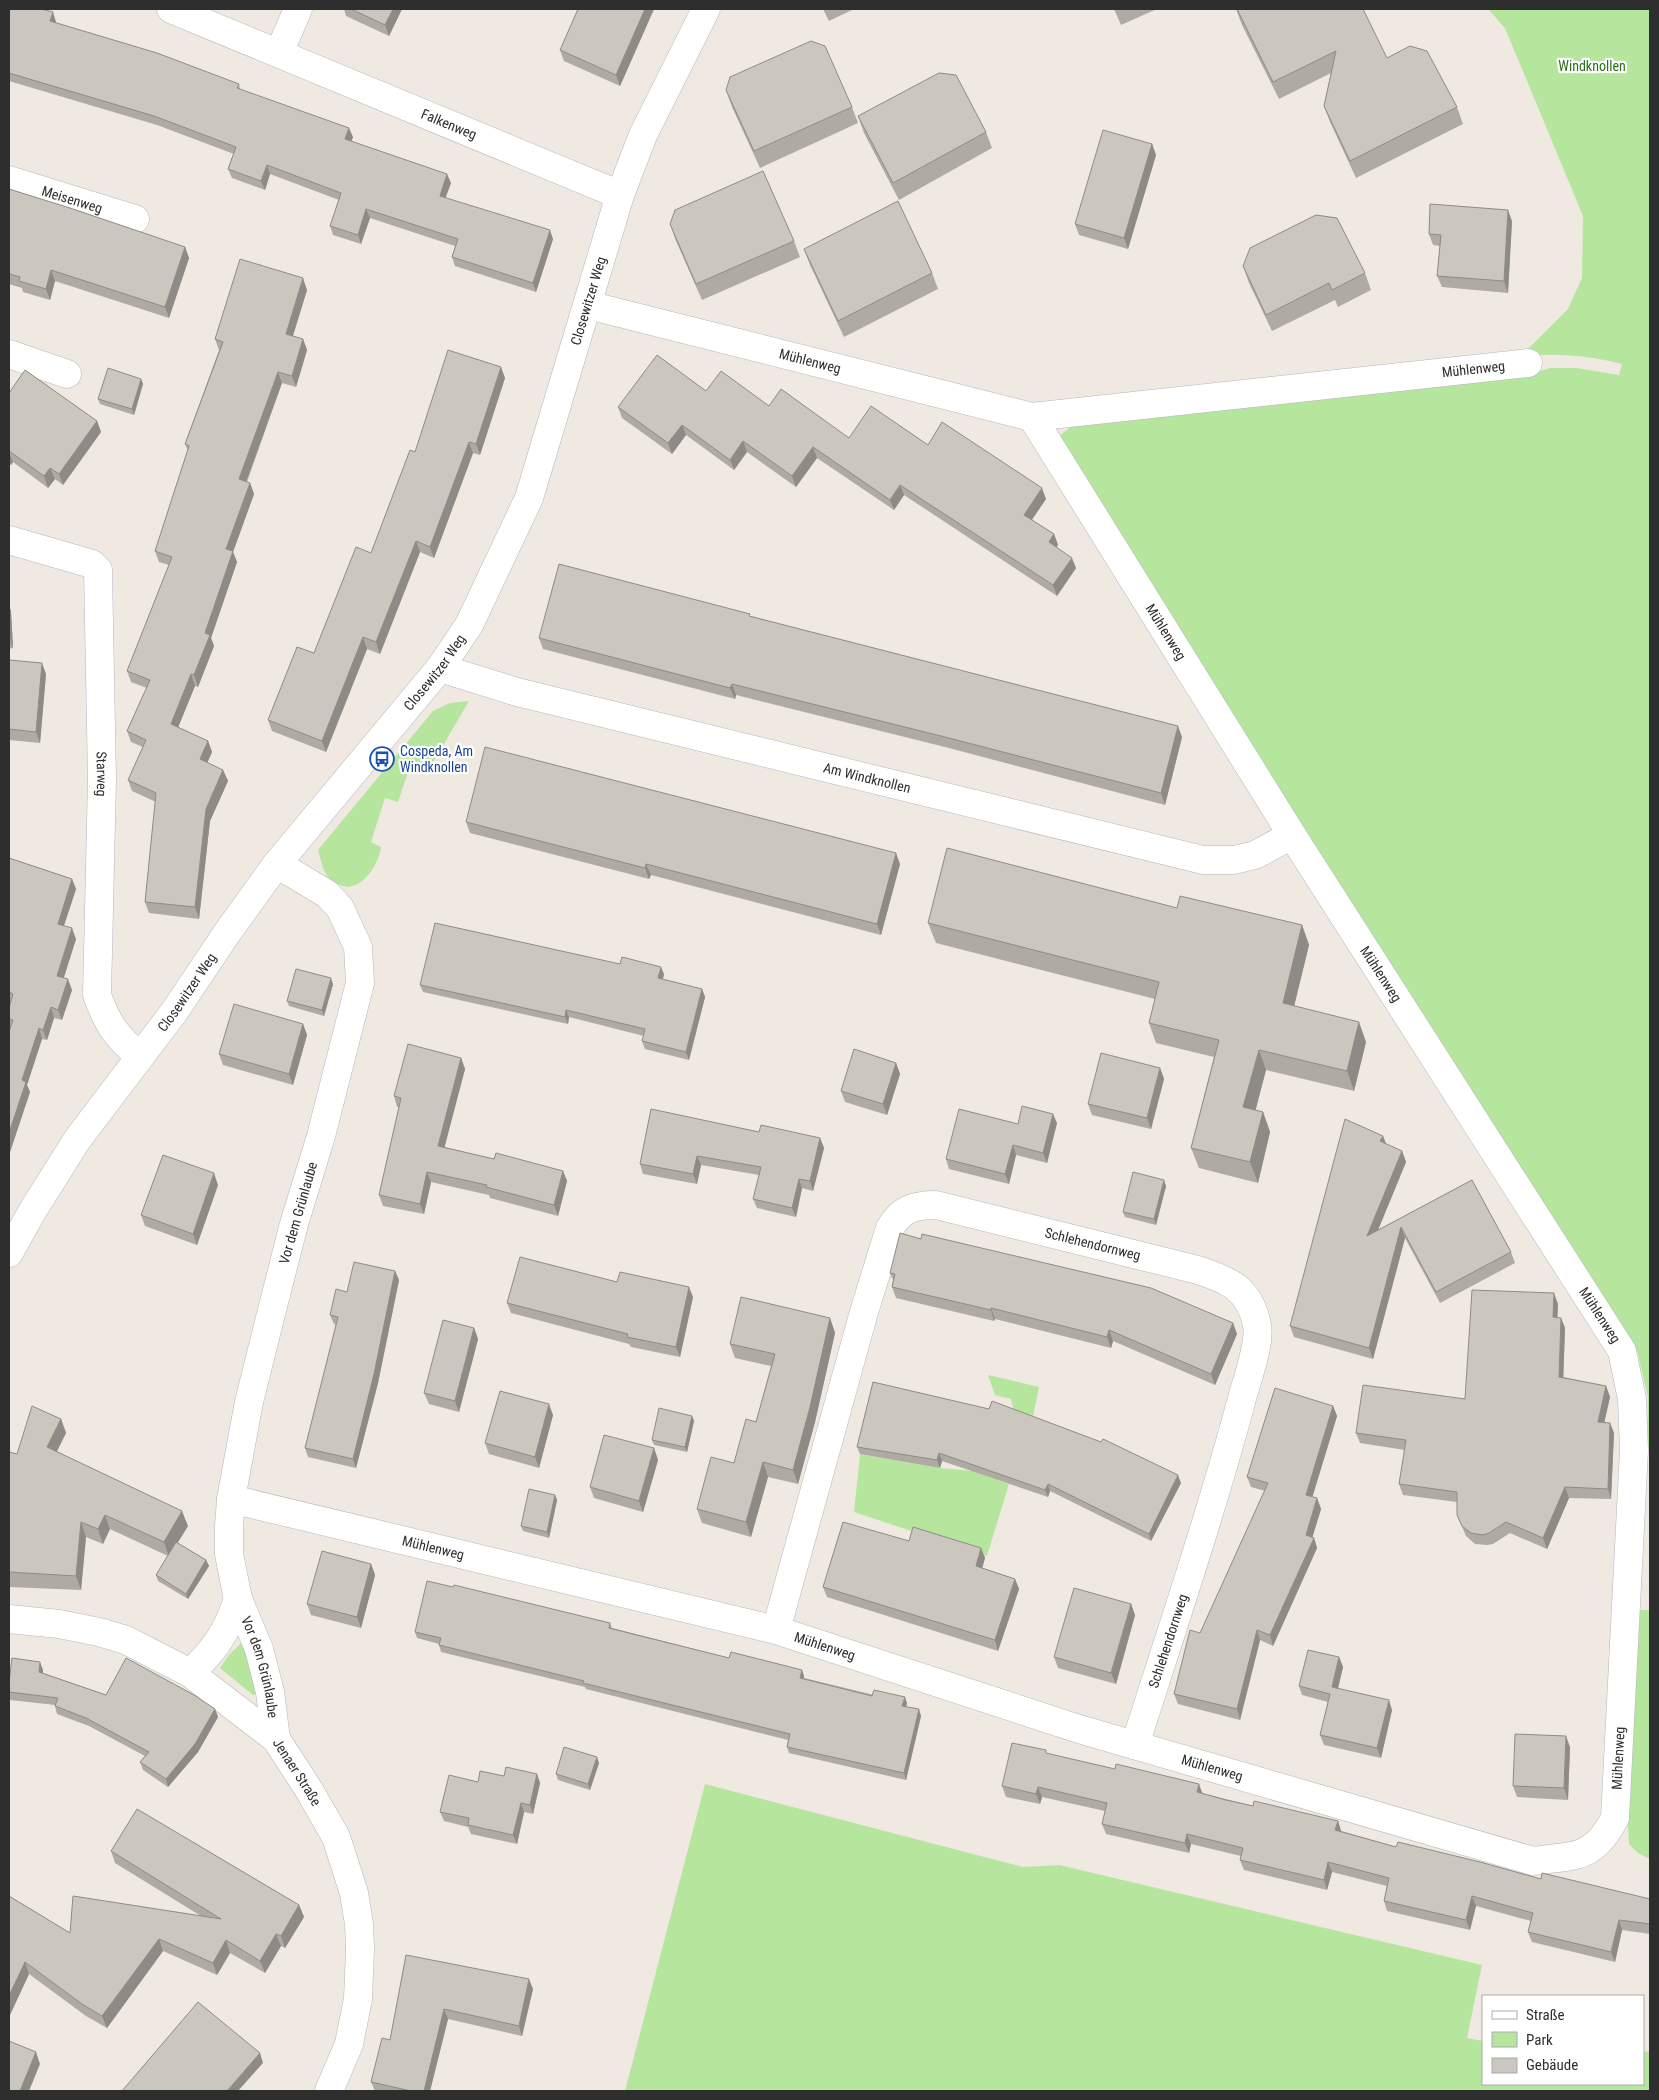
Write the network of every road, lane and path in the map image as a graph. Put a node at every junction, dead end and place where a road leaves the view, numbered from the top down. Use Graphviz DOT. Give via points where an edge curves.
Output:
graph roads {
  1 [pos="171,9"];
  2 [pos="298,9"];
  3 [pos="706,9"];
  4 [pos="278,53"];
  5 [pos="9,180"];
  6 [pos="620,195"];
  7 [pos="135,219"];
  8 [pos="588,305"];
  9 [pos="9,354"];
  10 [pos="1528,363"];
  11 [pos="67,374"];
  12 [pos="1032,417"];
  13 [pos="9,540"];
  14 [pos="440,668"];
  15 [pos="1292,835"];
  16 [pos="276,865"];
  17 [pos="140,1057"];
  18 [pos="9,1253"];
  19 [pos="231,1499"];
  20 [pos="238,1599"];
  21 [pos="9,1618"];
  22 [pos="776,1630"];
  23 [pos="190,1673"];
  24 [pos="276,1739"];
  25 [pos="1135,1746"];
  26 [pos="328,2091"];
  1 -- 4 [label="street, Falkenweg"];
  2 -- 4 [label="street"];
  3 -- 6 [label="street, Closewitzer Weg" via="643,135"];
  4 -- 6 [label="street, Falkenweg"];
  5 -- 7 [label="street, Meisenweg"];
  6 -- 8 [label="street, Closewitzer Weg"];
  8 -- 12 [label="street, Mühlenweg"];
  8 -- 14 [label="street, Closewitzer Weg" via="529,498 469,625"];
  9 -- 11 [label="street"];
  10 -- 12 [label="street, Mühlenweg"];
  12 -- 15 [label="street, Mühlenweg"];
  13 -- 17 [label="street, Starweg" via="92,564 98,570 102,779 97,995 106,1019 121,1040"];
  14 -- 15 [label="street, Am Windknollen" via="517,692 1203,860 1255,856"];
  14 -- 16 [label="street, Closewitzer Weg"];
  15 -- 25 [label="street, Mühlenweg" via="1622,1350 1632,1400 1634,1450 1615,1818 1605,1837 1583,1854 1533,1862"];
  16 -- 17 [label="street, Closewitzer Weg"];
  16 -- 19 [label="street, Vor dem Grünlaube" via="327,894 340,908 358,947 360,983 275,1296 249,1402"];
  17 -- 18 [label="street, Closewitzer Weg" via="60,1165"];
  19 -- 20 [label="street, Vor dem Grünlaube" via="230,1554"];
  19 -- 22 [label="street, Mühlenweg"];
  20 -- 23 [label="street, Vor dem Grünlaube" via="231,1622 220,1640 209,1656"];
  20 -- 24 [label="street, Vor dem Grünlaube" via="259,1649 270,1692"];
  21 -- 23 [label="street, Jenaer Straße" via="59,1624 126,1640"];
  22 -- 25 [label="street, Mühlenweg"];
  22 -- 25 [label="street, Schlehendornweg" via="864,1312 890,1228 897,1216 916,1207 936,1205 1224,1278 1249,1300 1258,1338 1222,1470"];
  23 -- 24 [label="street, Jenaer Straße"];
  24 -- 26 [label="street, Jenaer Straße" via="336,1837 351,1883 359,1924 358,1999 349,2044"];
}
